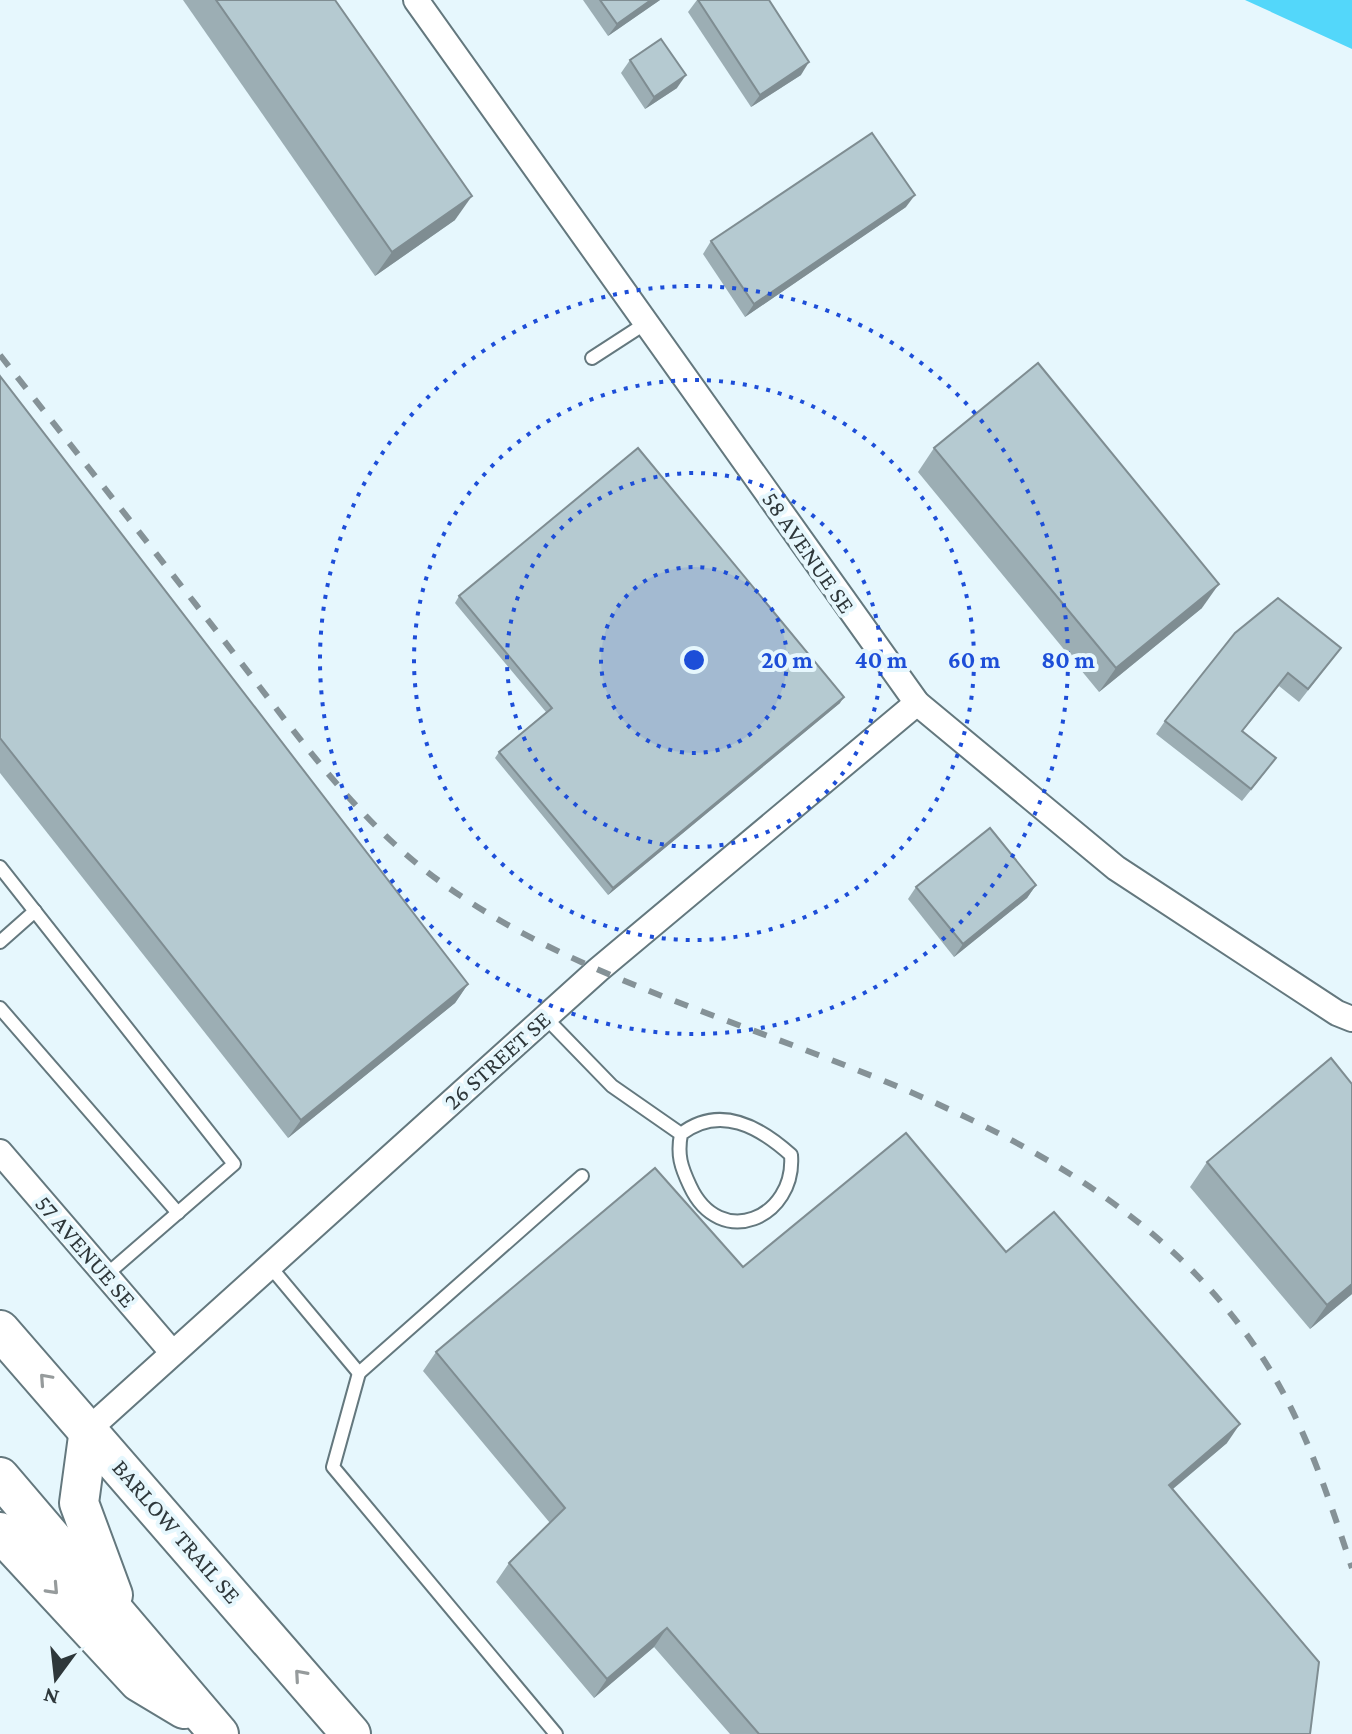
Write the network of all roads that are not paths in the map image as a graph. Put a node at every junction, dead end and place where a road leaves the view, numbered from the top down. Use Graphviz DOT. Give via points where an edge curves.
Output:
graph roads {
  1 [pos="416,0"];
  2 [pos="646,323"];
  3 [pos="592,358"];
  4 [pos="917,703"];
  5 [pos="0,867"];
  6 [pos="35,911"];
  7 [pos="0,942"];
  8 [pos="0,1008"];
  9 [pos="545,1017"];
  10 [pos="1352,1019"];
  11 [pos="681,1134"];
  12 [pos="0,1152"];
  13 [pos="582,1176"];
  14 [pos="178,1213"];
  15 [pos="268,1264"];
  16 [pos="106,1275"];
  17 [pos="0,1330"];
  18 [pos="171,1351"];
  19 [pos="359,1373"];
  20 [pos="89,1429"];
  21 [pos="0,1477"];
  22 [pos="0,1532"];
  23 [pos="122,1620"];
  24 [pos="216,1731"];
  25 [pos="351,1734"];
  26 [pos="556,1734"];
  1 -- 2 [label="street, 58 AVENUE SE"];
  2 -- 3 [label="lane"];
  2 -- 4 [label="street, 58 AVENUE SE"];
  4 -- 9 [label="street, 26 STREET SE"];
  4 -- 10 [label="street, 58 AVENUE SE" via="1116,868"];
  5 -- 6 [label="lane"];
  6 -- 7 [label="lane"];
  6 -- 14 [label="lane" via="234,1164"];
  8 -- 14 [label="lane"];
  9 -- 11 [label="lane" via="612,1086"];
  9 -- 15 [label="street, 26 STREET SE"];
  11 -- 11 [label="lane" via="696,1122 716,1121 742,1122 766,1133 791,1155 788,1187 771,1208 753,1219 728,1223 710,1216 697,1202 682,1169 677,1153"];
  12 -- 16 [label="street, 57 AVENUE SE"];
  13 -- 19 [label="lane"];
  14 -- 16 [label="lane"];
  15 -- 18 [label="street, 26 STREET SE"];
  15 -- 19 [label="lane"];
  16 -- 18 [label="street, 57 AVENUE SE"];
  20 -- 17 [label="main road, BARLOW TRAIL SE, one-way"];
  18 -- 20 [label="street, 26 STREET SE"];
  19 -- 26 [label="lane" via="333,1467"];
  20 -- 23 [label="main road" via="79,1503"];
  25 -- 20 [label="main road, BARLOW TRAIL SE, one-way"];
  21 -- 23 [label="main road"];
  22 -- 24 [label="main road, one-way" via="139,1682"];
  23 -- 24 [label="main road"];
}
